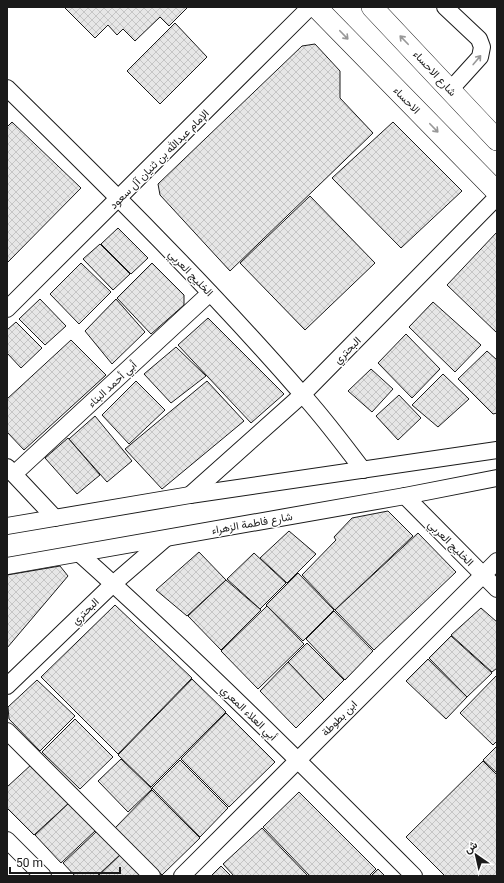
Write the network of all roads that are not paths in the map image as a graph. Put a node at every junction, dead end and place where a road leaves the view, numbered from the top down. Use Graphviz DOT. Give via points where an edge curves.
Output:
graph roads {
  1 [pos="310,7"];
  2 [pos="316,7"];
  3 [pos="372,7"];
  4 [pos="444,7"];
  5 [pos="7,88"];
  6 [pos="451,89"];
  7 [pos="497,140"];
  8 [pos="497,192"];
  9 [pos="497,197"];
  10 [pos="120,198"];
  11 [pos="210,293"];
  12 [pos="7,310"];
  13 [pos="303,394"];
  14 [pos="497,450"];
  15 [pos="11,470"];
  16 [pos="363,470"];
  17 [pos="497,478"];
  18 [pos="190,495"];
  19 [pos="405,496"];
  20 [pos="55,518"];
  21 [pos="7,526"];
  22 [pos="166,538"];
  23 [pos="80,554"];
  24 [pos="497,561"];
  25 [pos="7,566"];
  26 [pos="483,575"];
  27 [pos="114,584"];
  28 [pos="497,589"];
  29 [pos="7,686"];
  30 [pos="7,731"];
  31 [pos="298,760"];
  32 [pos="7,840"];
  33 [pos="43,876"];
  34 [pos="152,876"];
  35 [pos="182,876"];
  36 [pos="414,876"];
  1 -- 10 [label="street, الإمام عبدالله بن ثنيان آل سعود"];
  2 -- 8 [label="main road, الاحساء, one-way"];
  6 -- 3 [label="main road, شارع الاحساء, one-way"];
  6 -- 4 [label="street, one-way" via="480,57 482,47 479,40"];
  5 -- 10 [label="street, الخليج العربي"];
  6 -- 7 [label="main road, شارع الاحساء"];
  9 -- 13 [label="street, البحتري"];
  10 -- 11 [label="street, الخليج العربي"];
  10 -- 12 [label="street, الإمام عبدالله بن ثنيان آل سعود"];
  11 -- 13 [label="street, الخليج العربي"];
  11 -- 15 [label="street, أبي أحمد البناء"];
  13 -- 16 [label="street, الخليج العربي"];
  13 -- 18 [label="street, البحتري"];
  14 -- 16 [label="street"];
  15 -- 20 [label="street"];
  16 -- 18 [label="street"];
  17 -- 19 [label="street, شارع فاطمة الزهراء"];
  18 -- 20 [label="street"];
  19 -- 22 [label="street, شارع فاطمة الزهراء"];
  19 -- 26 [label="street, الخليج العربي"];
  20 -- 21 [label="street"];
  22 -- 23 [label="street, شارع فاطمة الزهراء"];
  22 -- 27 [label="street, البحتري"];
  23 -- 25 [label="street, شارع فاطمة الزهراء"];
  23 -- 27 [label="street, أبي العلاء المعري"];
  24 -- 26 [label="street, ابن بطوطة"];
  26 -- 28 [label="street, الخليج العربي"];
  26 -- 31 [label="street, ابن بطوطة"];
  27 -- 29 [label="street, البحتري"];
  27 -- 31 [label="street, أبي العلاء المعري"];
  30 -- 34 [label="street"];
  31 -- 35 [label="street, ابن بطوطة"];
  31 -- 36 [label="street, أبي العلاء المعري"];
  32 -- 33 [label="street"];
}
